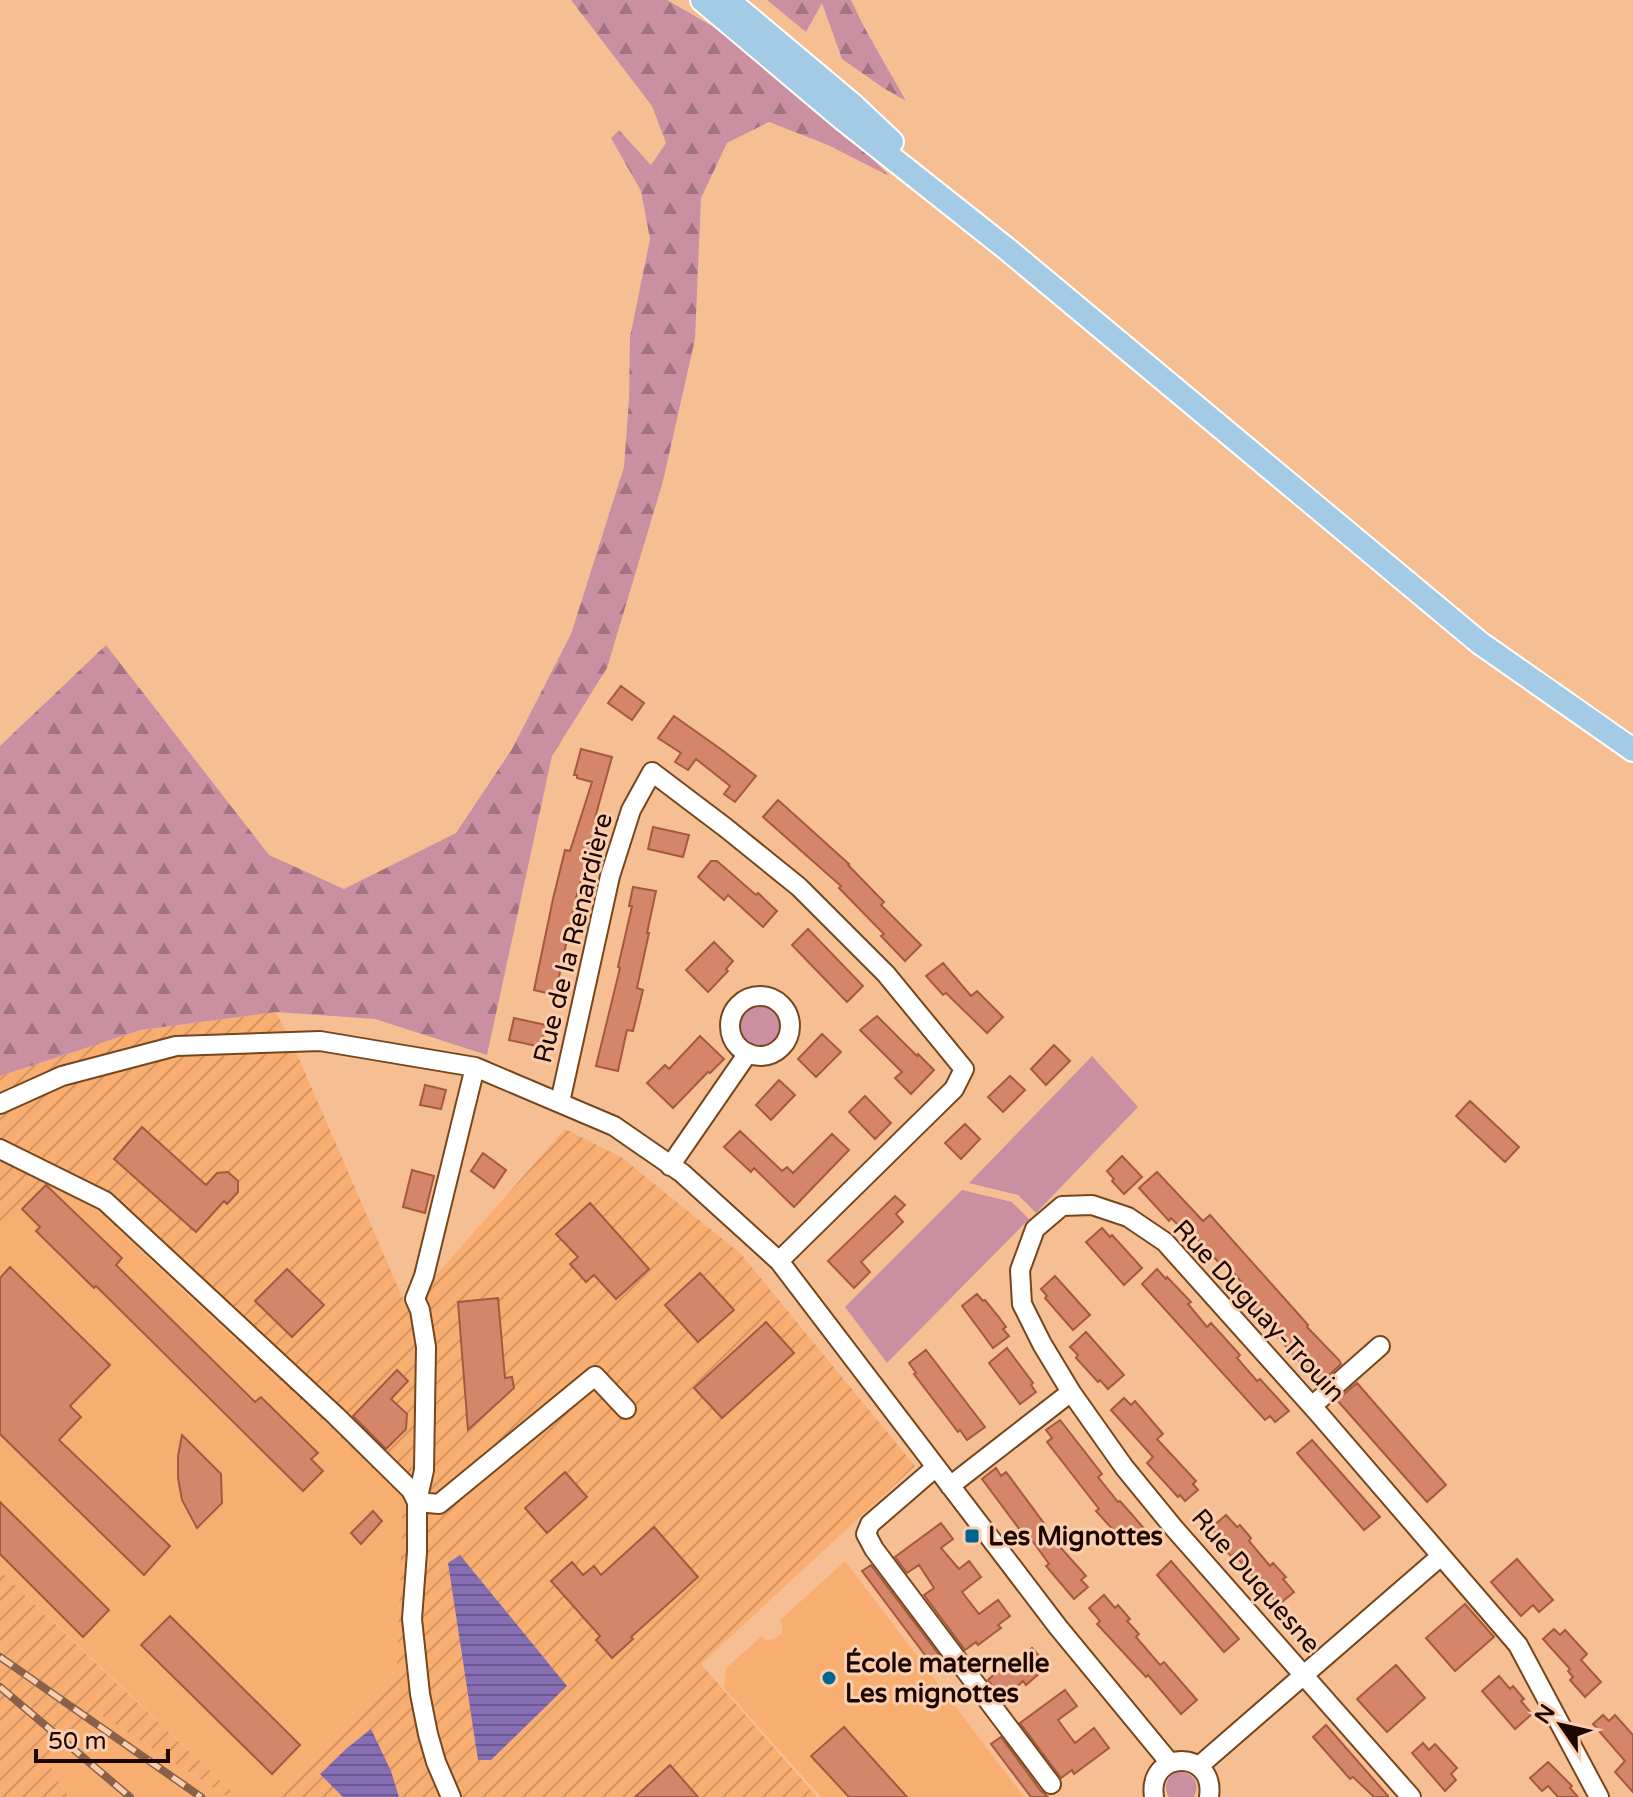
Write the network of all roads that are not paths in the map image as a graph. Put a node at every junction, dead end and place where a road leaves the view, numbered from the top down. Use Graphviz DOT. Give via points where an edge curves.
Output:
graph roads {
  1 [pos="702,0"];
  2 [pos="728,0"];
  3 [pos="1007,249"];
  4 [pos="1633,750"];
  5 [pos="748,1053"];
  6 [pos="475,1067"];
  7 [pos="560,1102"];
  8 [pos="0,1104"];
  9 [pos="0,1149"];
  10 [pos="670,1166"];
  11 [pos="779,1261"];
  12 [pos="1380,1346"];
  13 [pos="1071,1392"];
  14 [pos="1312,1406"];
  15 [pos="626,1409"];
  16 [pos="936,1467"];
  17 [pos="950,1486"];
  18 [pos="417,1502"];
  19 [pos="1441,1556"];
  20 [pos="1305,1675"];
  21 [pos="1170,1763"];
  22 [pos="1199,1766"];
  23 [pos="1051,1784"];
  24 [pos="451,1797"];
  25 [pos="1154,1797"];
  26 [pos="1209,1797"];
  27 [pos="1411,1797"];
  28 [pos="1599,1797"];
  1 -- 3 [label="main road"];
  2 -- 3 [label="main road" via="853,105"];
  3 -- 4 [label="main road" via="1480,643"];
  5 -- 10 [label="street"];
  6 -- 7 [label="street"];
  6 -- 8 [label="street" via="320,1041 176,1046 62,1076"];
  6 -- 18 [label="street" via="415,1299 426,1347 424,1470"];
  7 -- 10 [label="street" via="614,1126"];
  7 -- 11 [label="street, Rue de la Renardière" via="610,876 631,810 652,772 799,887 886,974 964,1069 954,1089"];
  9 -- 18 [label="street" via="105,1201 336,1416"];
  10 -- 11 [label="street"];
  11 -- 16 [label="street"];
  12 -- 14 [label="street"];
  13 -- 14 [label="street, Rue Duguay-Trouin" via="1022,1304 1020,1270 1035,1229 1062,1206 1092,1205 1128,1217 1165,1242"];
  13 -- 17 [label="street"];
  13 -- 20 [label="street, Rue Duquesne" via="1173,1527"];
  14 -- 19 [label="street, Rue Duguay-Trouin"];
  15 -- 18 [label="street" via="595,1376 439,1504"];
  16 -- 17 [label="street"];
  16 -- 23 [label="street" via="870,1524 866,1534"];
  17 -- 21 [label="street"];
  18 -- 24 [label="street" via="412,1619 420,1694 436,1762"];
  19 -- 20 [label="street"];
  19 -- 28 [label="street, Rue Duguay-Trouin" via="1518,1645"];
  20 -- 22 [label="street"];
  20 -- 27 [label="street, Rue Duquesne"];
  21 -- 22 [label="street" via="1181,1760"];
  21 -- 25 [label="street" via="1155,1778"];
  22 -- 26 [label="street" via="1211,1787"];
}
